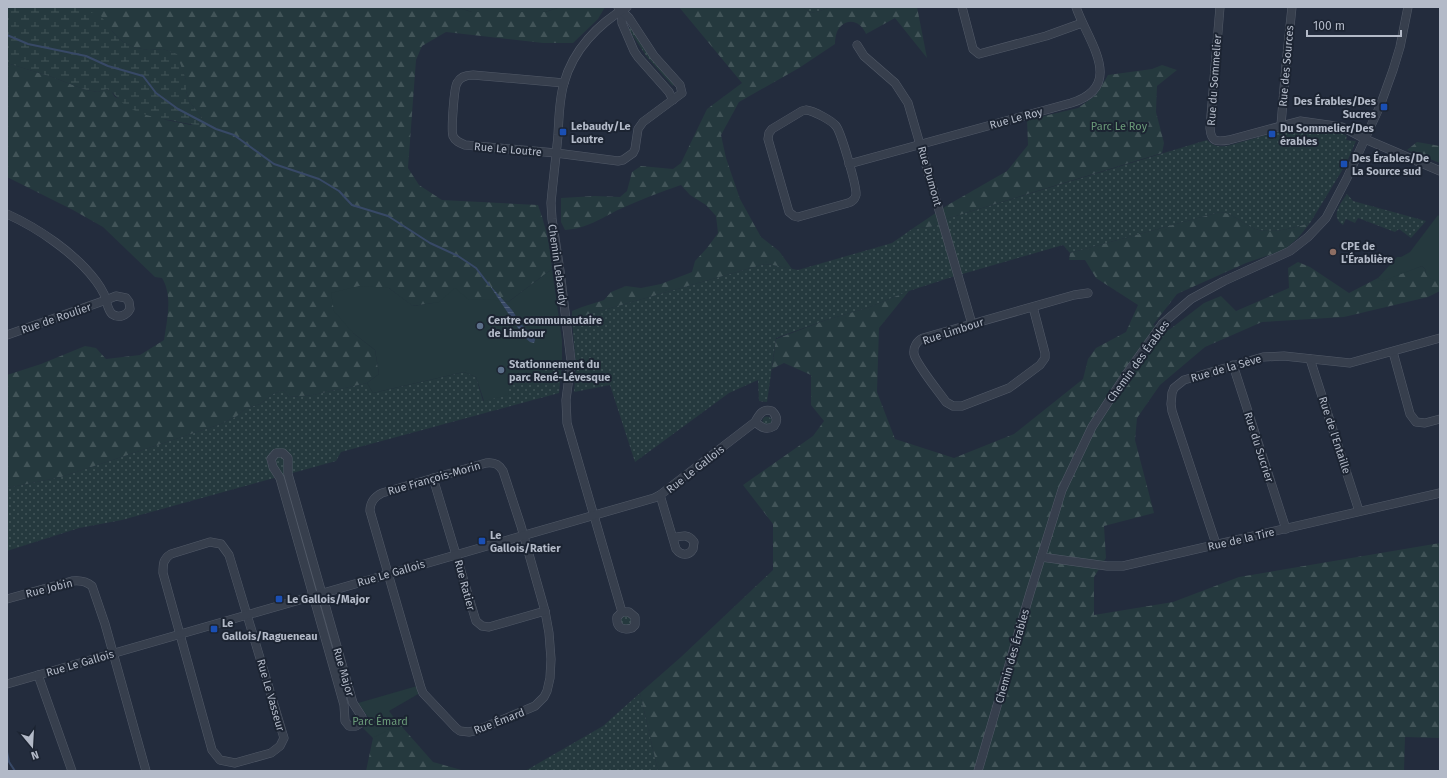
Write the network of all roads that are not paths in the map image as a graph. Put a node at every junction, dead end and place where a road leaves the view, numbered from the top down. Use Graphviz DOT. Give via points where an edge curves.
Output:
graph roads {
  1 [pos="962,7"];
  2 [pos="1076,7"];
  3 [pos="1220,7"];
  4 [pos="1292,7"];
  5 [pos="1408,7"];
  6 [pos="622,8"];
  7 [pos="1082,23"];
  8 [pos="857,45"];
  9 [pos="564,83"];
  10 [pos="673,100"];
  11 [pos="1281,125"];
  12 [pos="1365,139"];
  13 [pos="921,144"];
  14 [pos="556,153"];
  15 [pos="850,164"];
  16 [pos="1440,171"];
  17 [pos="7,214"];
  18 [pos="1088,293"];
  19 [pos="1033,307"];
  20 [pos="972,324"];
  21 [pos="7,335"];
  22 [pos="1440,338"];
  23 [pos="1393,352"];
  24 [pos="1310,359"];
  25 [pos="1233,365"];
  26 [pos="1440,419"];
  27 [pos="755,422"];
  28 [pos="433,478"];
  29 [pos="1440,493"];
  30 [pos="660,495"];
  31 [pos="1359,511"];
  32 [pos="594,515"];
  33 [pos="1286,529"];
  34 [pos="524,535"];
  35 [pos="673,538"];
  36 [pos="1216,544"];
  37 [pos="456,554"];
  38 [pos="1041,557"];
  39 [pos="388,574"];
  40 [pos="318,594"];
  41 [pos="7,599"];
  42 [pos="545,611"];
  43 [pos="622,612"];
  44 [pos="248,614"];
  45 [pos="180,634"];
  46 [pos="113,653"];
  47 [pos="38,675"];
  48 [pos="7,684"];
  49 [pos="72,771"];
  50 [pos="146,771"];
  51 [pos="978,771"];
  1 -- 7 [label="street" via="973,49 979,54 1046,36"];
  2 -- 7 [label="street, Rue Le Roy"];
  3 -- 11 [label="street, Rue du Sommelier" via="1211,137 1223,141"];
  4 -- 11 [label="street, Rue des Sources"];
  5 -- 12 [label="street, Chemin des Érables" via="1393,70"];
  6 -- 9 [label="street, Chemin Lebaudy" via="583,44 572,61"];
  6 -- 10 [label="street" via="622,23 634,50"];
  6 -- 10 [label="street, Rue Le Loutre" via="654,56 680,85 682,93"];
  7 -- 13 [label="street, Rue Le Roy" via="1097,52 1101,68 1096,86 1087,95 1071,103"];
  8 -- 13 [label="street, Rue Dumont" via="864,56 900,89 908,103"];
  9 -- 14 [label="street, Chemin Lebaudy"];
  9 -- 14 [label="street, Rue Le Loutre" via="468,75 458,81 455,89 452,130 454,138 460,143"];
  10 -- 14 [label="street, Rue Le Loutre" via="640,125 635,149 627,159 618,161"];
  11 -- 12 [label="street, Rue du Sommelier" via="1300,121 1342,127"];
  12 -- 16 [label="street, Rue du Sommelier"];
  12 -- 38 [label="street, Chemin des Érables" via="1326,218 1308,237 1290,252 1224,281 1191,299 1162,324 1126,373 1092,427 1062,490"];
  13 -- 15 [label="street, Rue Le Roy"];
  13 -- 20 [label="street, Rue Dumont"];
  14 -- 32 [label="street, Chemin Lebaudy" via="551,210 571,361 566,415"];
  15 -- 15 [label="street" via="856,190 854,199 802,217 794,216 789,212 768,143 769,133 802,111 814,111 836,126"];
  17 -- 21 [label="street, Rue de Roulier" via="41,233 69,254 94,280 106,300"];
  18 -- 19 [label="street, Rue Limbour"];
  19 -- 20 [label="street, Rue Limbour"];
  19 -- 20 [label="street, Rue Limbour" via="1046,354 1040,365 1009,388 962,406 953,406 946,402 917,362 914,348 923,338"];
  22 -- 23 [label="street, Rue de la Sève"];
  23 -- 24 [label="street, Rue de la Sève" via="1350,364"];
  23 -- 26 [label="street" via="1410,414 1416,422"];
  24 -- 25 [label="street, Rue de la Sève" via="1269,356"];
  24 -- 31 [label="street, Rue de l'Entaille"];
  25 -- 33 [label="street, Rue du Sucrier"];
  25 -- 36 [label="street, Rue de la Sève" via="1184,380 1174,388 1171,398 1172,411"];
  27 -- 30 [label="street, Rue Le Gallois"];
  28 -- 34 [label="street, Rue François-Morin" via="486,463 501,467"];
  28 -- 37 [label="street, Rue Ratier"];
  28 -- 39 [label="street, Rue François-Morin" via="382,493 371,502 370,511"];
  29 -- 31 [label="street, Rue de la Tire"];
  30 -- 32 [label="street, Rue Le Gallois"];
  30 -- 35 [label="street"];
  31 -- 33 [label="street, Rue de la Tire"];
  32 -- 34 [label="street, Rue Le Gallois"];
  32 -- 43 [label="street, Chemin Lebaudy"];
  33 -- 36 [label="street, Rue de la Tire"];
  34 -- 37 [label="street, Rue Le Gallois"];
  34 -- 42 [label="street, Rue Émard"];
  36 -- 38 [label="street, Rue de la Tire" via="1116,566"];
  37 -- 39 [label="street, Rue Le Gallois"];
  37 -- 42 [label="street, Rue Ratier" via="473,617 482,626 495,626"];
  38 -- 51 [label="street, Chemin des Érables"];
  39 -- 40 [label="street, Rue Le Gallois"];
  39 -- 42 [label="street, Rue Émard" via="423,693 460,731 478,730 531,708 544,697 550,678 551,659"];
  40 -- 40 [label="street, Rue Major" via="344,705 345,721 349,726 356,726 361,723 362,717 353,703"];
  40 -- 40 [label="street, Rue Major" via="288,474 288,458 283,453 276,453 271,463 280,478"];
  40 -- 44 [label="street, Rue Le Gallois"];
  41 -- 46 [label="street, Rue Jobin" via="72,581 88,583 95,593"];
  44 -- 45 [label="street, Rue Le Gallois"];
  44 -- 45 [label="street" via="229,554 221,544 210,542 171,554 163,562 162,573"];
  44 -- 45 [label="street, Rue Le Vasseur" via="284,738 280,746 271,753 235,763 220,760 216,756 212,750"];
  45 -- 46 [label="street, Rue Le Gallois"];
  46 -- 47 [label="street, Rue Le Gallois"];
  46 -- 50 [label="street, Rue Jobin"];
  47 -- 48 [label="street, Rue Le Gallois"];
  47 -- 49 [label="street"];
}
